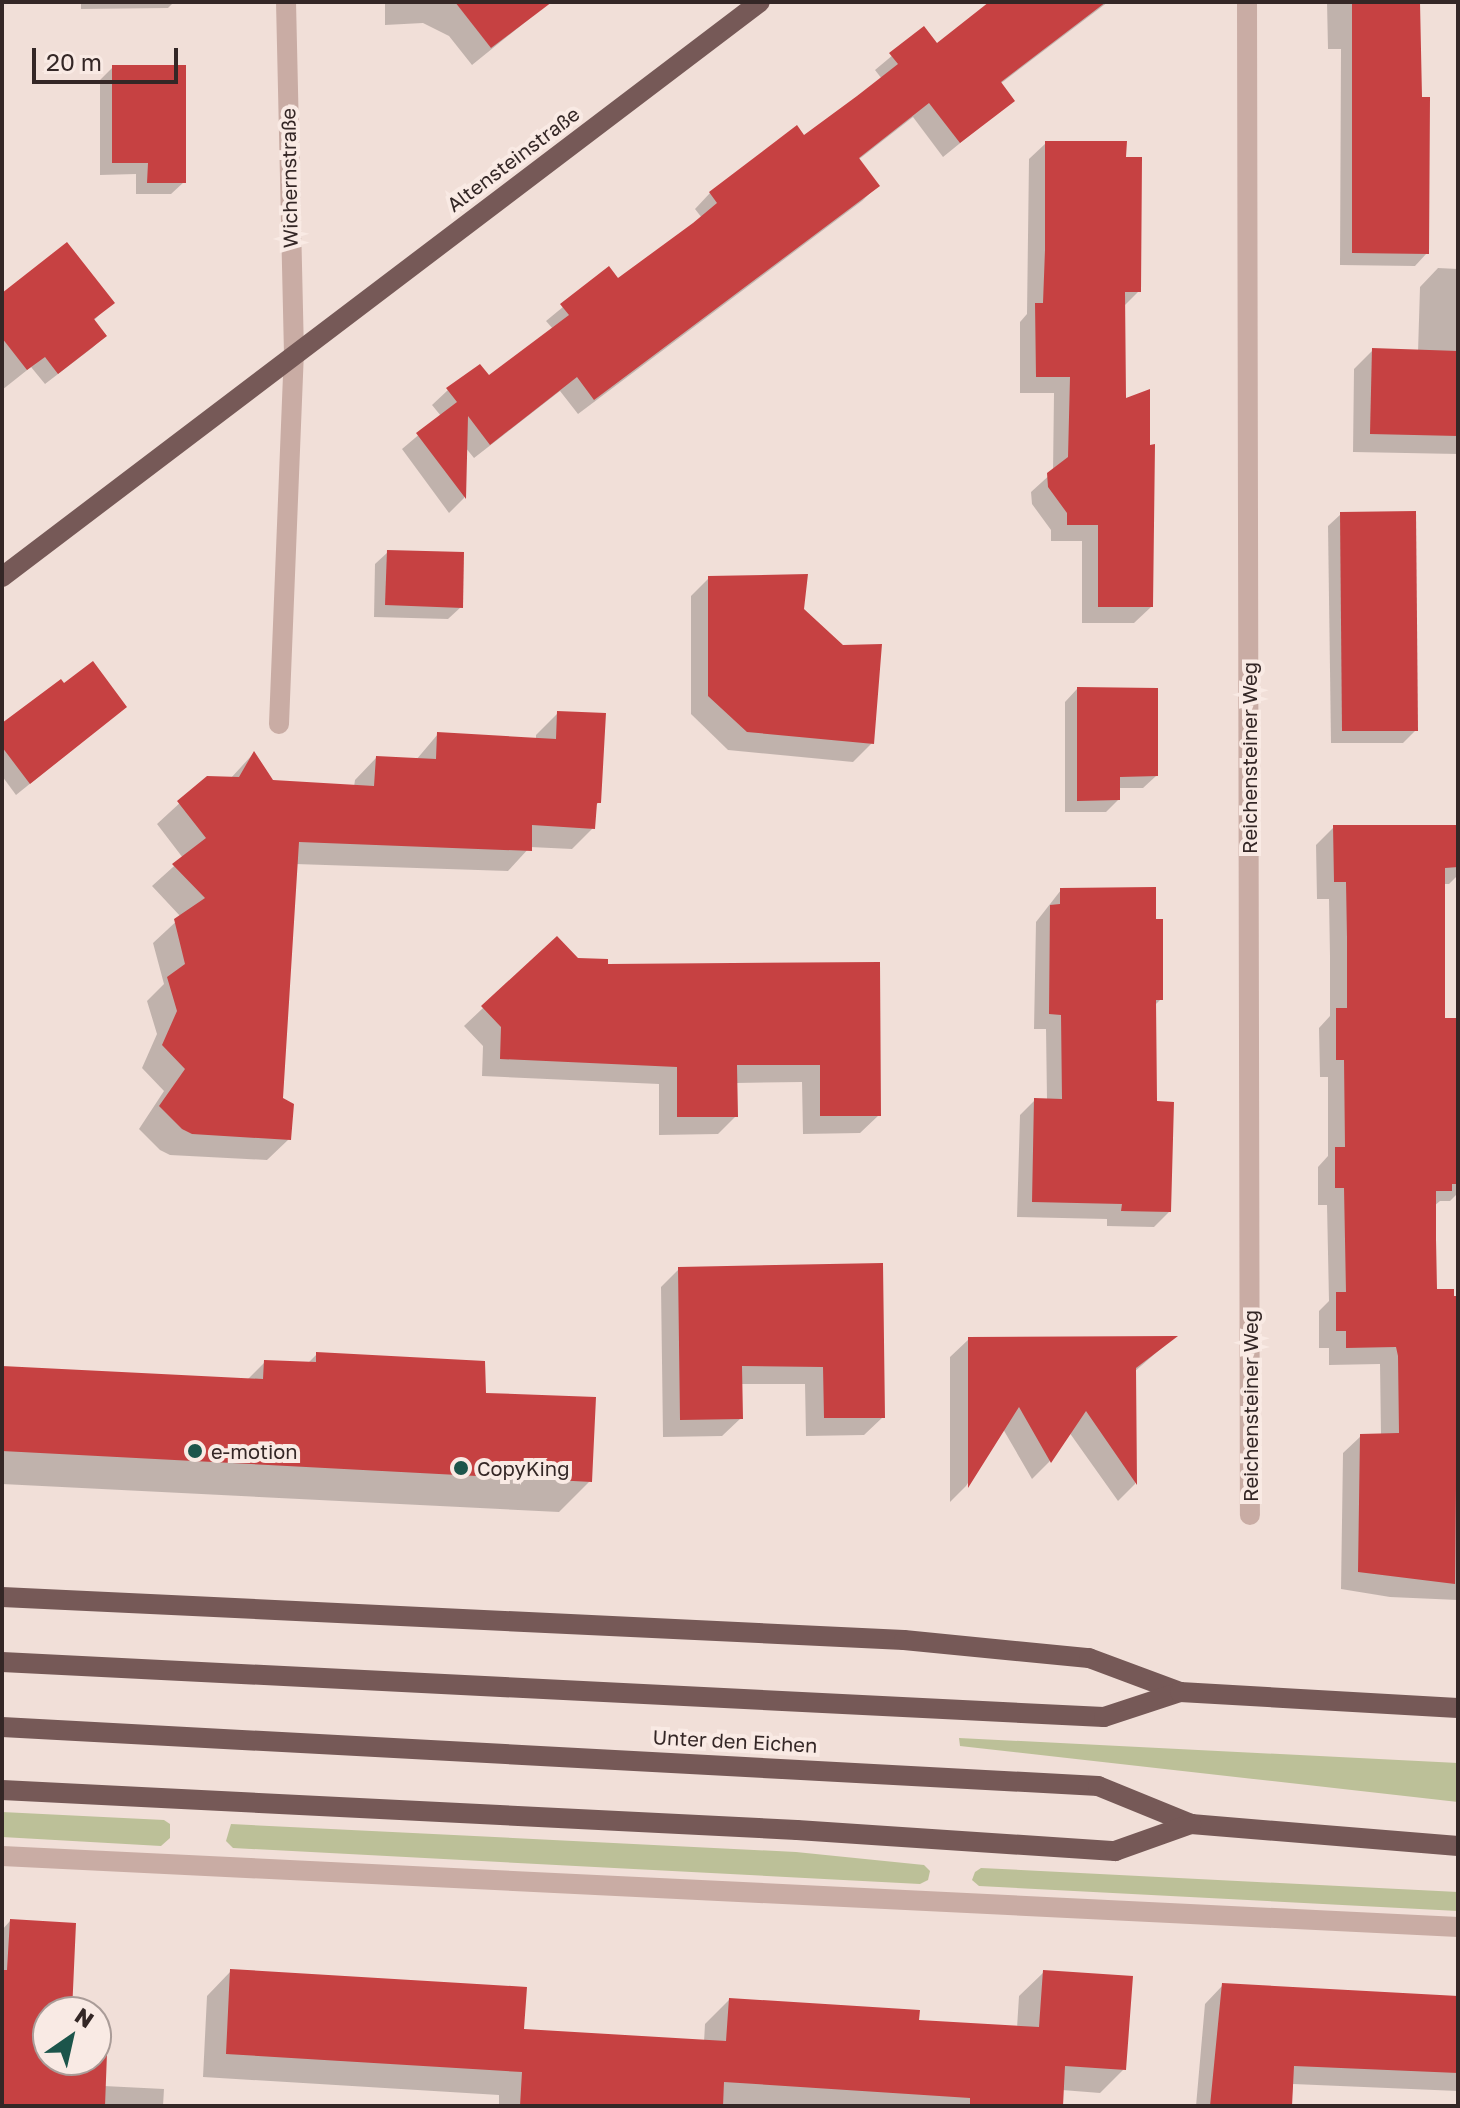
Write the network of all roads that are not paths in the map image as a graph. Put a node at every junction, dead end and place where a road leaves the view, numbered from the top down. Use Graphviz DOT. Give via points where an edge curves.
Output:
graph roads {
  1 [pos="286,2"];
  2 [pos="760,2"];
  3 [pos="1247,2"];
  4 [pos="294,354"];
  5 [pos="2,577"];
  6 [pos="279,724"];
  7 [pos="1250,1515"];
  8 [pos="2,1597"];
  9 [pos="2,1662"];
  10 [pos="1180,1692"];
  11 [pos="1458,1708"];
  12 [pos="2,1727"];
  13 [pos="2,1790"];
  14 [pos="1191,1824"];
  15 [pos="1458,1846"];
  16 [pos="2,1856"];
  17 [pos="1458,1927"];
  1 -- 4 [label="street, Wichernstraße"];
  2 -- 4 [label="main road, Altensteinstraße"];
  3 -- 7 [label="street, Reichensteiner Weg"];
  4 -- 5 [label="main road, Altensteinstraße"];
  4 -- 6 [label="street"];
  8 -- 10 [label="main road" via="904,1640 1089,1658"];
  9 -- 10 [label="main road" via="1104,1717"];
  10 -- 11 [label="main road"];
  12 -- 14 [label="main road, Unter den Eichen" via="1098,1786"];
  13 -- 14 [label="main road" via="1115,1851"];
  14 -- 15 [label="main road, Unter den Eichen"];
  16 -- 17 [label="street"];
}
